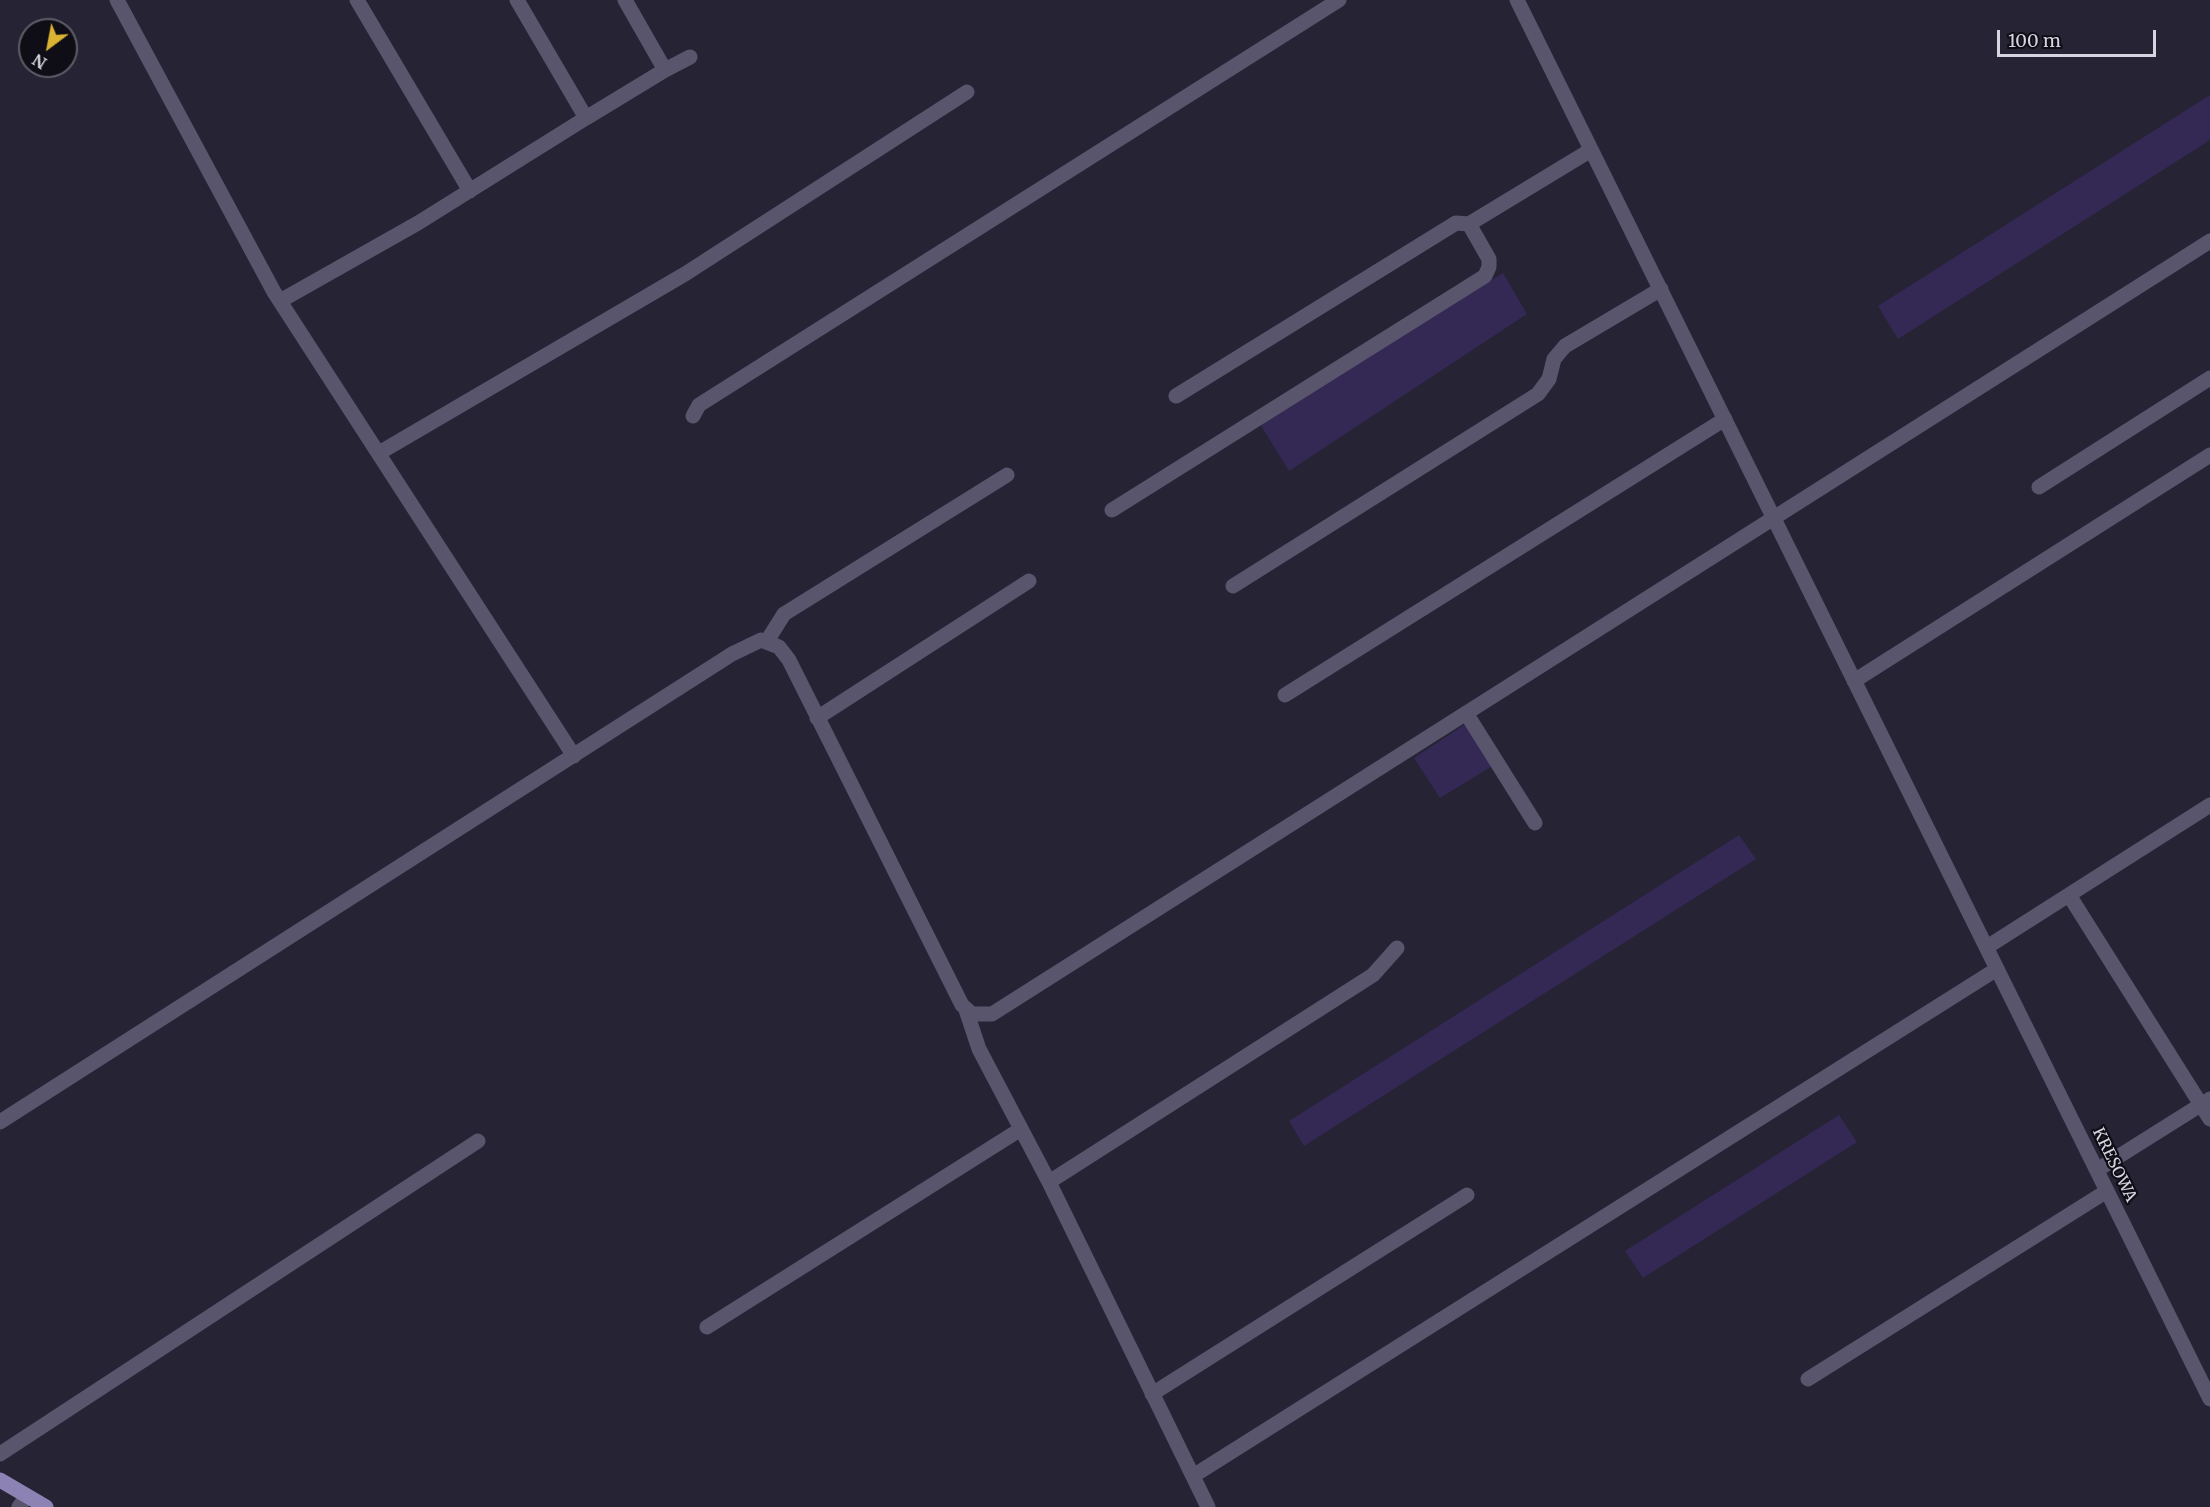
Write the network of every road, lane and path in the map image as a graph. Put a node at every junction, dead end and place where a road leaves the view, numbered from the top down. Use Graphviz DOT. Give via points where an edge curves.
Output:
graph roads {
  1 [pos="117,0"];
  2 [pos="357,0"];
  3 [pos="518,0"];
  4 [pos="625,0"];
  5 [pos="1339,0"];
  6 [pos="1517,0"];
  7 [pos="690,57"];
  8 [pos="665,70"];
  9 [pos="967,92"];
  10 [pos="586,118"];
  11 [pos="1592,150"];
  12 [pos="470,191"];
  13 [pos="1469,224"];
  14 [pos="2210,241"];
  15 [pos="1661,289"];
  16 [pos="280,301"];
  17 [pos="2210,378"];
  18 [pos="1176,396"];
  19 [pos="693,416"];
  20 [pos="1725,419"];
  21 [pos="379,453"];
  22 [pos="2210,455"];
  23 [pos="1007,475"];
  24 [pos="2039,487"];
  25 [pos="1112,510"];
  26 [pos="1773,519"];
  27 [pos="1029,581"];
  28 [pos="1233,586"];
  29 [pos="767,641"];
  30 [pos="1854,681"];
  31 [pos="1285,696"];
  32 [pos="1466,713"];
  33 [pos="817,718"];
  34 [pos="574,756"];
  35 [pos="2210,805"];
  36 [pos="1535,823"];
  37 [pos="2069,895"];
  38 [pos="1987,947"];
  39 [pos="1397,948"];
  40 [pos="1997,969"];
  41 [pos="966,1010"];
  42 [pos="2205,1102"];
  43 [pos="2210,1119"];
  44 [pos="0,1122"];
  45 [pos="1021,1129"];
  46 [pos="478,1141"];
  47 [pos="2097,1170"];
  48 [pos="1048,1182"];
  49 [pos="2107,1191"];
  50 [pos="1467,1195"];
  51 [pos="707,1327"];
  52 [pos="1808,1379"];
  53 [pos="1152,1394"];
  54 [pos="2210,1399"];
  55 [pos="0,1454"];
  56 [pos="1193,1476"];
  57 [pos="0,1480"];
  58 [pos="23,1501"];
  59 [pos="46,1507"];
  60 [pos="1208,1507"];
  1 -- 16 [label="street"];
  2 -- 12 [label="street"];
  3 -- 10 [label="street"];
  4 -- 8 [label="street"];
  5 -- 19 [label="street" via="699,405"];
  6 -- 11 [label="street, KRESOWA"];
  7 -- 8 [label="street"];
  8 -- 10 [label="street"];
  9 -- 21 [label="street" via="685,274"];
  10 -- 12 [label="street"];
  11 -- 13 [label="street"];
  11 -- 15 [label="street, KRESOWA"];
  12 -- 16 [label="street"];
  13 -- 18 [label="street" via="1456,223"];
  13 -- 25 [label="street" via="1489,259 1485,276"];
  14 -- 26 [label="street"];
  15 -- 20 [label="street, KRESOWA"];
  15 -- 28 [label="street" via="1565,346 1556,354 1549,380 1538,394"];
  16 -- 21 [label="street"];
  17 -- 24 [label="street"];
  20 -- 26 [label="street, KRESOWA"];
  20 -- 31 [label="street"];
  21 -- 34 [label="street"];
  22 -- 30 [label="street"];
  23 -- 29 [label="street" via="784,614"];
  26 -- 30 [label="street, KRESOWA"];
  26 -- 32 [label="street"];
  27 -- 33 [label="street"];
  29 -- 33 [label="street" via="785,653"];
  29 -- 34 [label="street" via="749,644"];
  30 -- 38 [label="street, KRESOWA"];
  32 -- 36 [label="street"];
  32 -- 41 [label="street" via="1000,1010 985,1016"];
  33 -- 41 [label="street"];
  34 -- 44 [label="street"];
  35 -- 37 [label="street"];
  37 -- 38 [label="street"];
  37 -- 42 [label="street"];
  38 -- 40 [label="street, KRESOWA"];
  39 -- 48 [label="street" via="1373,975"];
  40 -- 47 [label="street, KRESOWA"];
  40 -- 56 [label="street"];
  41 -- 45 [label="street" via="979,1049"];
  42 -- 43 [label="street"];
  42 -- 47 [label="street"];
  45 -- 48 [label="street"];
  45 -- 51 [label="street"];
  46 -- 55 [label="street"];
  47 -- 49 [label="street, KRESOWA"];
  48 -- 53 [label="street"];
  49 -- 52 [label="street"];
  49 -- 54 [label="street, KRESOWA"];
  50 -- 53 [label="street"];
  53 -- 56 [label="street"];
  56 -- 60 [label="street"];
  57 -- 58 [label="main road"];
  58 -- 59 [label="main road"];
}
